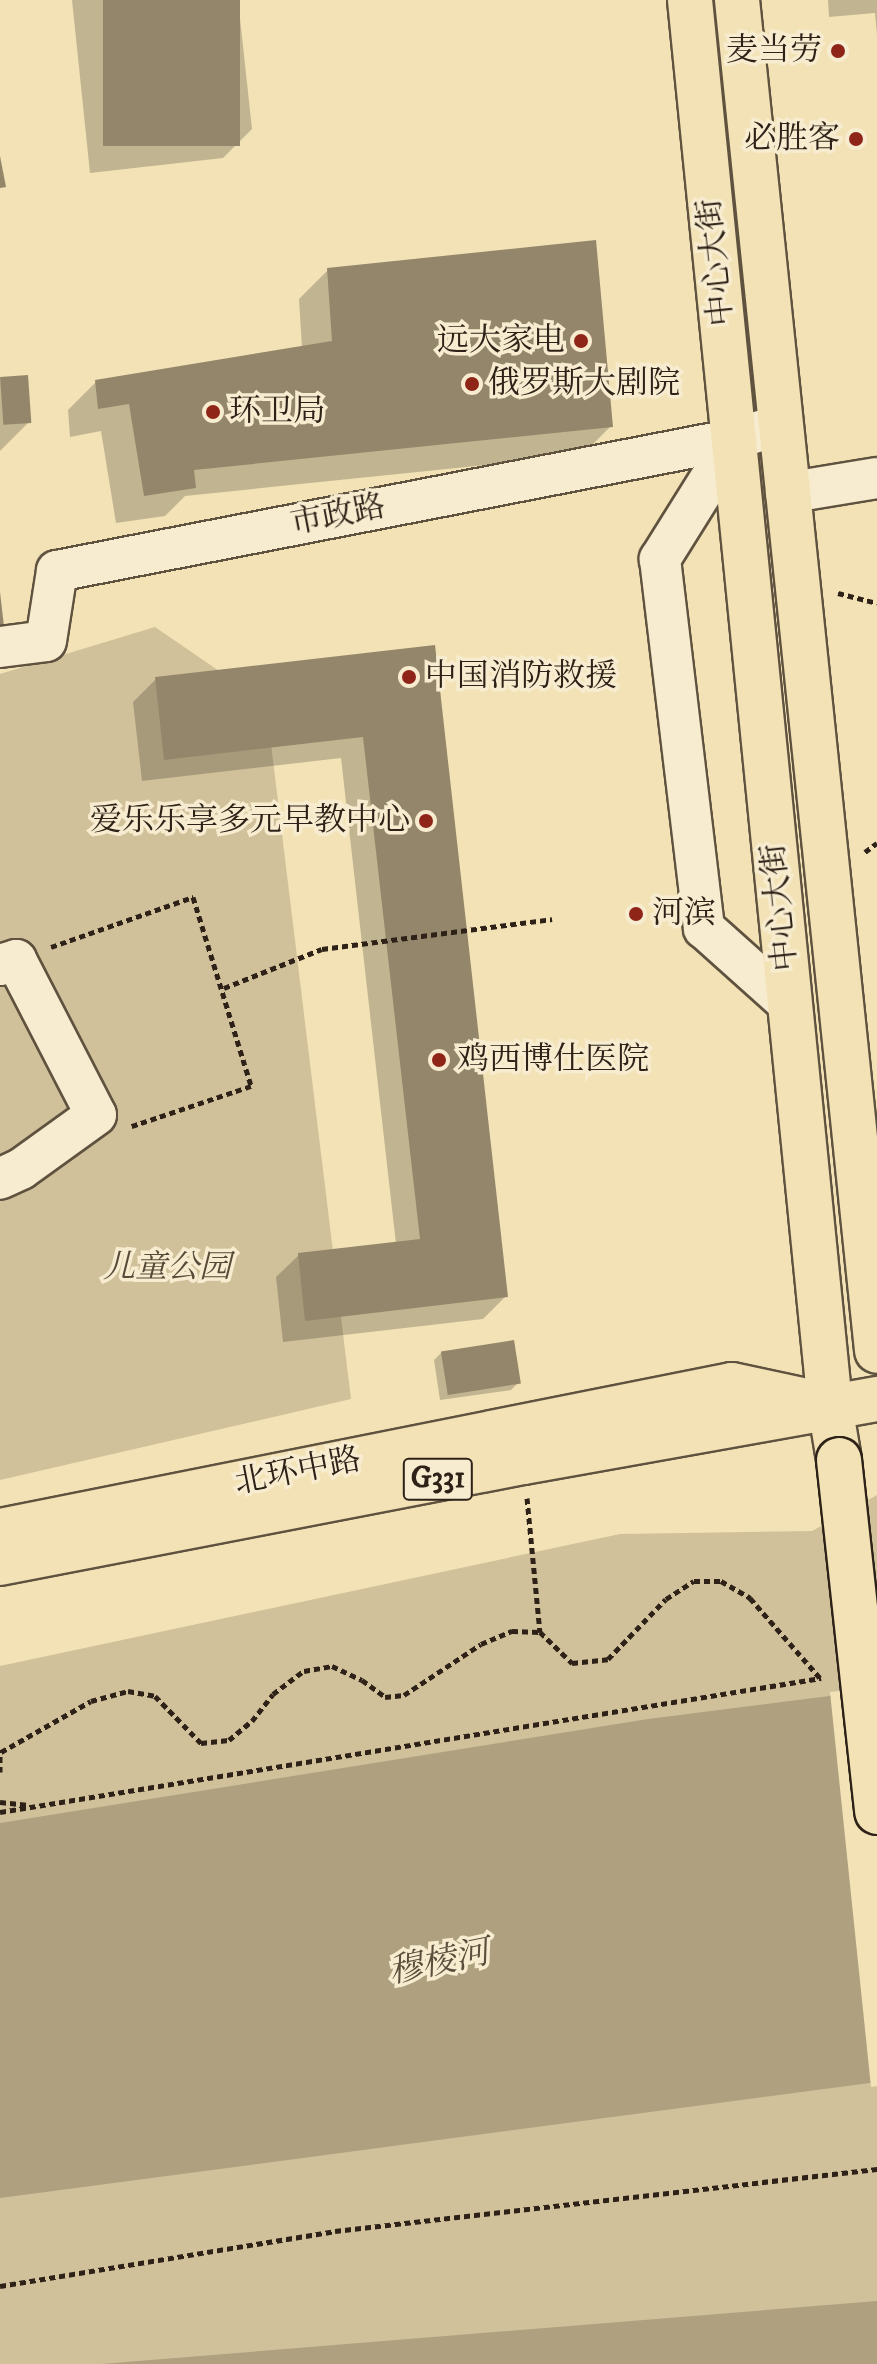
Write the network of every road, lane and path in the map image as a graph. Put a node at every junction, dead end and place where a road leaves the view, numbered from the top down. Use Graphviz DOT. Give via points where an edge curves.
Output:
graph roads {
  1 [pos="690,0"];
  2 [pos="737,0"];
  3 [pos="779,425"];
  4 [pos="735,439"];
  5 [pos="877,478"];
  6 [pos="786,493"];
  7 [pos="0,647"];
  8 [pos="552,919"];
  9 [pos="8,962"];
  10 [pos="224,988"];
  11 [pos="790,1005"];
  12 [pos="94,1117"];
  13 [pos="0,1179"];
  14 [pos="877,1351"];
  15 [pos="877,1399"];
  16 [pos="830,1406"];
  17 [pos="523,1462"];
  18 [pos="0,1531"];
  19 [pos="0,1563"];
  20 [pos="540,1632"];
  21 [pos="834,1676"];
  22 [pos="820,1678"];
  23 [pos="0,1751"];
  24 [pos="0,1772"];
  25 [pos="0,1802"];
  26 [pos="38,1806"];
  27 [pos="0,1812"];
  28 [pos="877,1812"];
  29 [pos="877,2169"];
  30 [pos="0,2286"];
  1 -- 4 [label="main road, 中心大街"];
  2 -- 3 [label="main road, 中心大街"];
  3 -- 4 [label="street"];
  3 -- 6 [label="main road, 中心大街"];
  4 -- 7 [label="street, 市政路" via="57,571 46,641"];
  4 -- 11 [label="main road, 中心大街"];
  4 -- 11 [label="street" via="660,559 704,928"];
  5 -- 6 [label="street"];
  6 -- 14 [label="main road, 中心大街"];
  8 -- 10 [label="path" via="322,949"];
  9 -- 10 [label="path" via="193,897"];
  9 -- 12 [label="street"];
  10 -- 12 [label="path" via="251,1086 118,1131"];
  11 -- 16 [label="main road, 中心大街"];
  12 -- 13 [label="street"];
  15 -- 16 [label="main road, 北环中路 / G331"];
  16 -- 17 [label="main road, 北环中路 / G331"];
  16 -- 18 [label="main road, 北环中路 / G331" via="732,1385"];
  16 -- 28 [label="main road, 中心大街, bridge"];
  17 -- 19 [label="main road, 北环中路 / G331"];
  17 -- 20 [label="path"];
  20 -- 22 [label="path" via="572,1663 608,1659 666,1599 694,1581 721,1581 750,1598"];
  20 -- 23 [label="path" via="512,1631 481,1644 404,1695 385,1697 332,1666 304,1671 273,1694 229,1740 201,1743 155,1696 128,1691 91,1701"];
  21 -- 22 [label="path"];
  22 -- 26 [label="path"];
  23 -- 24 [label="path"];
  25 -- 26 [label="path"];
  26 -- 27 [label="path"];
  29 -- 30 [label="path" via="335,2231"];
}
